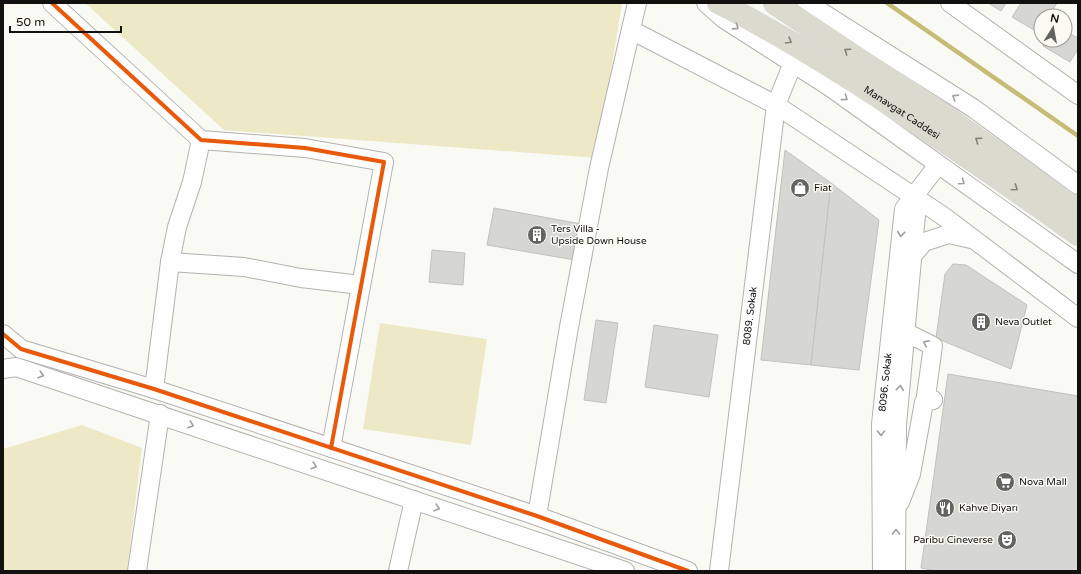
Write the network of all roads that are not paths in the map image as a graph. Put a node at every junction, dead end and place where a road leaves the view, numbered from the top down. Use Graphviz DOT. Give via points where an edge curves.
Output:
graph roads {
  1 [pos="52,3"];
  2 [pos="637,3"];
  3 [pos="706,3"];
  4 [pos="718,3"];
  5 [pos="775,3"];
  6 [pos="807,3"];
  7 [pos="950,3"];
  8 [pos="631,30"];
  9 [pos="793,63"];
  10 [pos="1078,95"];
  11 [pos="776,105"];
  12 [pos="201,140"];
  13 [pos="938,165"];
  14 [pos="1078,185"];
  15 [pos="913,197"];
  16 [pos="1078,211"];
  17 [pos="1078,234"];
  18 [pos="974,240"];
  19 [pos="912,256"];
  20 [pos="170,262"];
  21 [pos="1078,264"];
  22 [pos="361,285"];
  23 [pos="1078,318"];
  24 [pos="905,332"];
  25 [pos="3,334"];
  26 [pos="3,369"];
  27 [pos="154,388"];
  28 [pos="160,414"];
  29 [pos="331,448"];
  30 [pos="414,500"];
  31 [pos="896,512"];
  32 [pos="537,516"];
  33 [pos="137,571"];
  34 [pos="398,571"];
  35 [pos="625,571"];
  36 [pos="688,571"];
  37 [pos="719,571"];
  38 [pos="882,571"];
  39 [pos="896,571"];
  1 -- 12 [label="street"];
  2 -- 8 [label="street"];
  3 -- 9 [label="street, one-way" via="724,19"];
  4 -- 17 [label="highway, Manavgat Caddesi, one-way" via="786,39 919,123"];
  16 -- 5 [label="highway, Manavgat Caddesi, one-way" via="949,119"];
  14 -- 6 [label="street, one-way" via="973,108"];
  7 -- 10 [label="street"];
  8 -- 11 [label="street"];
  8 -- 32 [label="street" via="568,327"];
  9 -- 11 [label="street, 8089. Sokak"];
  9 -- 13 [label="street, one-way"];
  11 -- 15 [label="street"];
  11 -- 37 [label="street, 8089. Sokak"];
  12 -- 20 [label="street"];
  12 -- 22 [label="street" via="305,148 384,162"];
  13 -- 15 [label="street, 8096. Sokak"];
  13 -- 21 [label="street, one-way"];
  15 -- 18 [label="street"];
  15 -- 19 [label="street, 8096. Sokak" via="916,214"];
  15 -- 38 [label="street, 8096. Sokak, one-way" via="904,209 881,424"];
  18 -- 19 [label="street" via="949,234 924,242"];
  18 -- 23 [label="street"];
  19 -- 24 [label="street, 8096. Sokak"];
  20 -- 22 [label="street" via="244,267 301,278"];
  20 -- 27 [label="street"];
  22 -- 29 [label="street"];
  31 -- 24 [label="street, 8096. Sokak, one-way" via="897,425"];
  31 -- 24 [label="street, one-way" via="911,474 924,402 933,400 926,396 933,346"];
  25 -- 27 [label="street" via="21,349"];
  26 -- 28 [label="street, one-way" via="16,367"];
  27 -- 29 [label="street"];
  28 -- 30 [label="street, one-way"];
  28 -- 33 [label="street"];
  29 -- 32 [label="street"];
  30 -- 34 [label="street"];
  30 -- 35 [label="street, one-way"];
  39 -- 31 [label="street, 8096. Sokak, one-way"];
  32 -- 36 [label="street"];
}
